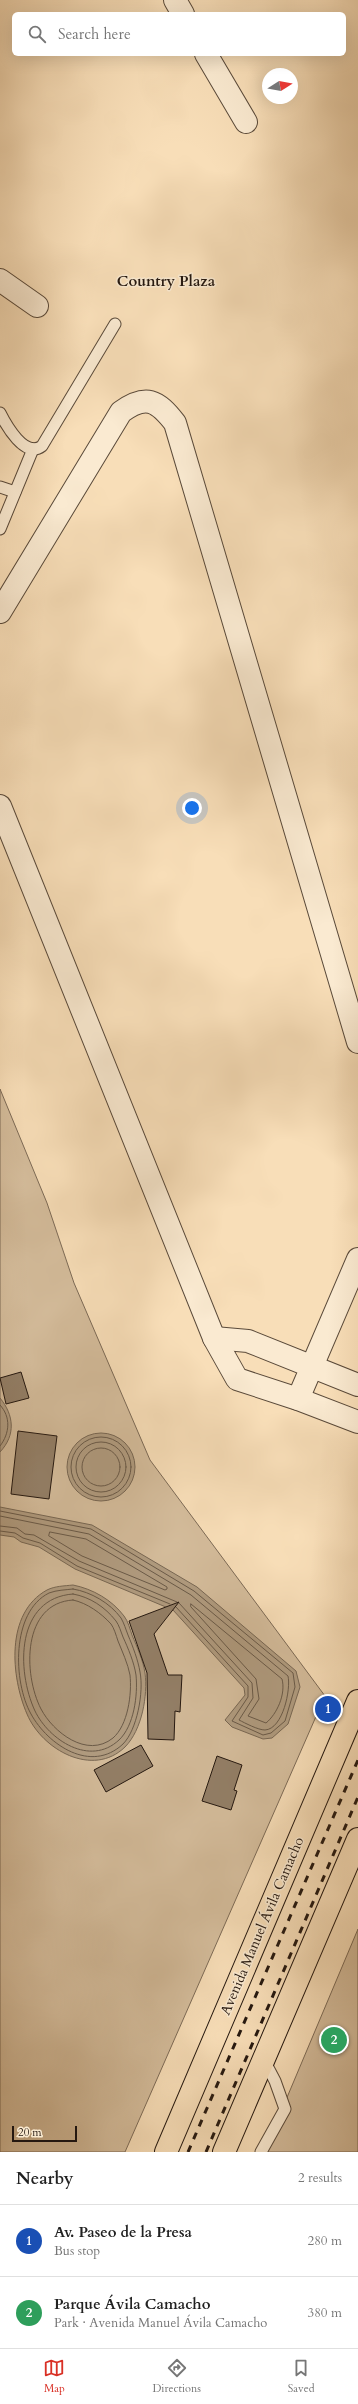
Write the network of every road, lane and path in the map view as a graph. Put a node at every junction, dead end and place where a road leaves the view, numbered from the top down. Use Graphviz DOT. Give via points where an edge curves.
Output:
graph roads {
  1 [pos="175,0"];
  2 [pos="182,12"];
  3 [pos="207,56"];
  4 [pos="246,122"];
  5 [pos="0,280"];
  6 [pos="37,306"];
  7 [pos="115,324"];
  8 [pos="0,413"];
  9 [pos="33,449"];
  10 [pos="0,487"];
  11 [pos="15,492"];
  12 [pos="0,528"];
  13 [pos="0,612"];
  14 [pos="0,806"];
  15 [pos="358,1042"];
  16 [pos="358,1259"];
  17 [pos="214,1338"];
  18 [pos="311,1368"];
  19 [pos="358,1385"];
  20 [pos="298,1399"];
  21 [pos="358,1422"];
  22 [pos="358,1701"];
  23 [pos="358,1839"];
  24 [pos="264,2060"];
  25 [pos="166,2152"];
  26 [pos="224,2152"];
  27 [pos="261,2152"];
  1 -- 2 [label="street"];
  3 -- 4 [label="street"];
  5 -- 6 [label="street"];
  7 -- 9 [label="lane" via="42,446"];
  8 -- 9 [label="lane" via="8,430 20,442"];
  9 -- 11 [label="lane"];
  10 -- 11 [label="lane"];
  11 -- 12 [label="lane"];
  13 -- 15 [label="street" via="121,412 135,402 149,402 164,409 175,423"];
  14 -- 17 [label="street"];
  16 -- 18 [label="street"];
  17 -- 18 [label="street" via="248,1341"];
  17 -- 20 [label="street" via="237,1379"];
  18 -- 19 [label="street"];
  18 -- 20 [label="street"];
  20 -- 21 [label="street"];
  22 -- 25 [label="main road, Avenida Manuel Ávila Camacho"];
  23 -- 24 [label="main road"];
  24 -- 26 [label="main road"];
  24 -- 27 [label="lane" via="275,2080 285,2109"];
}
